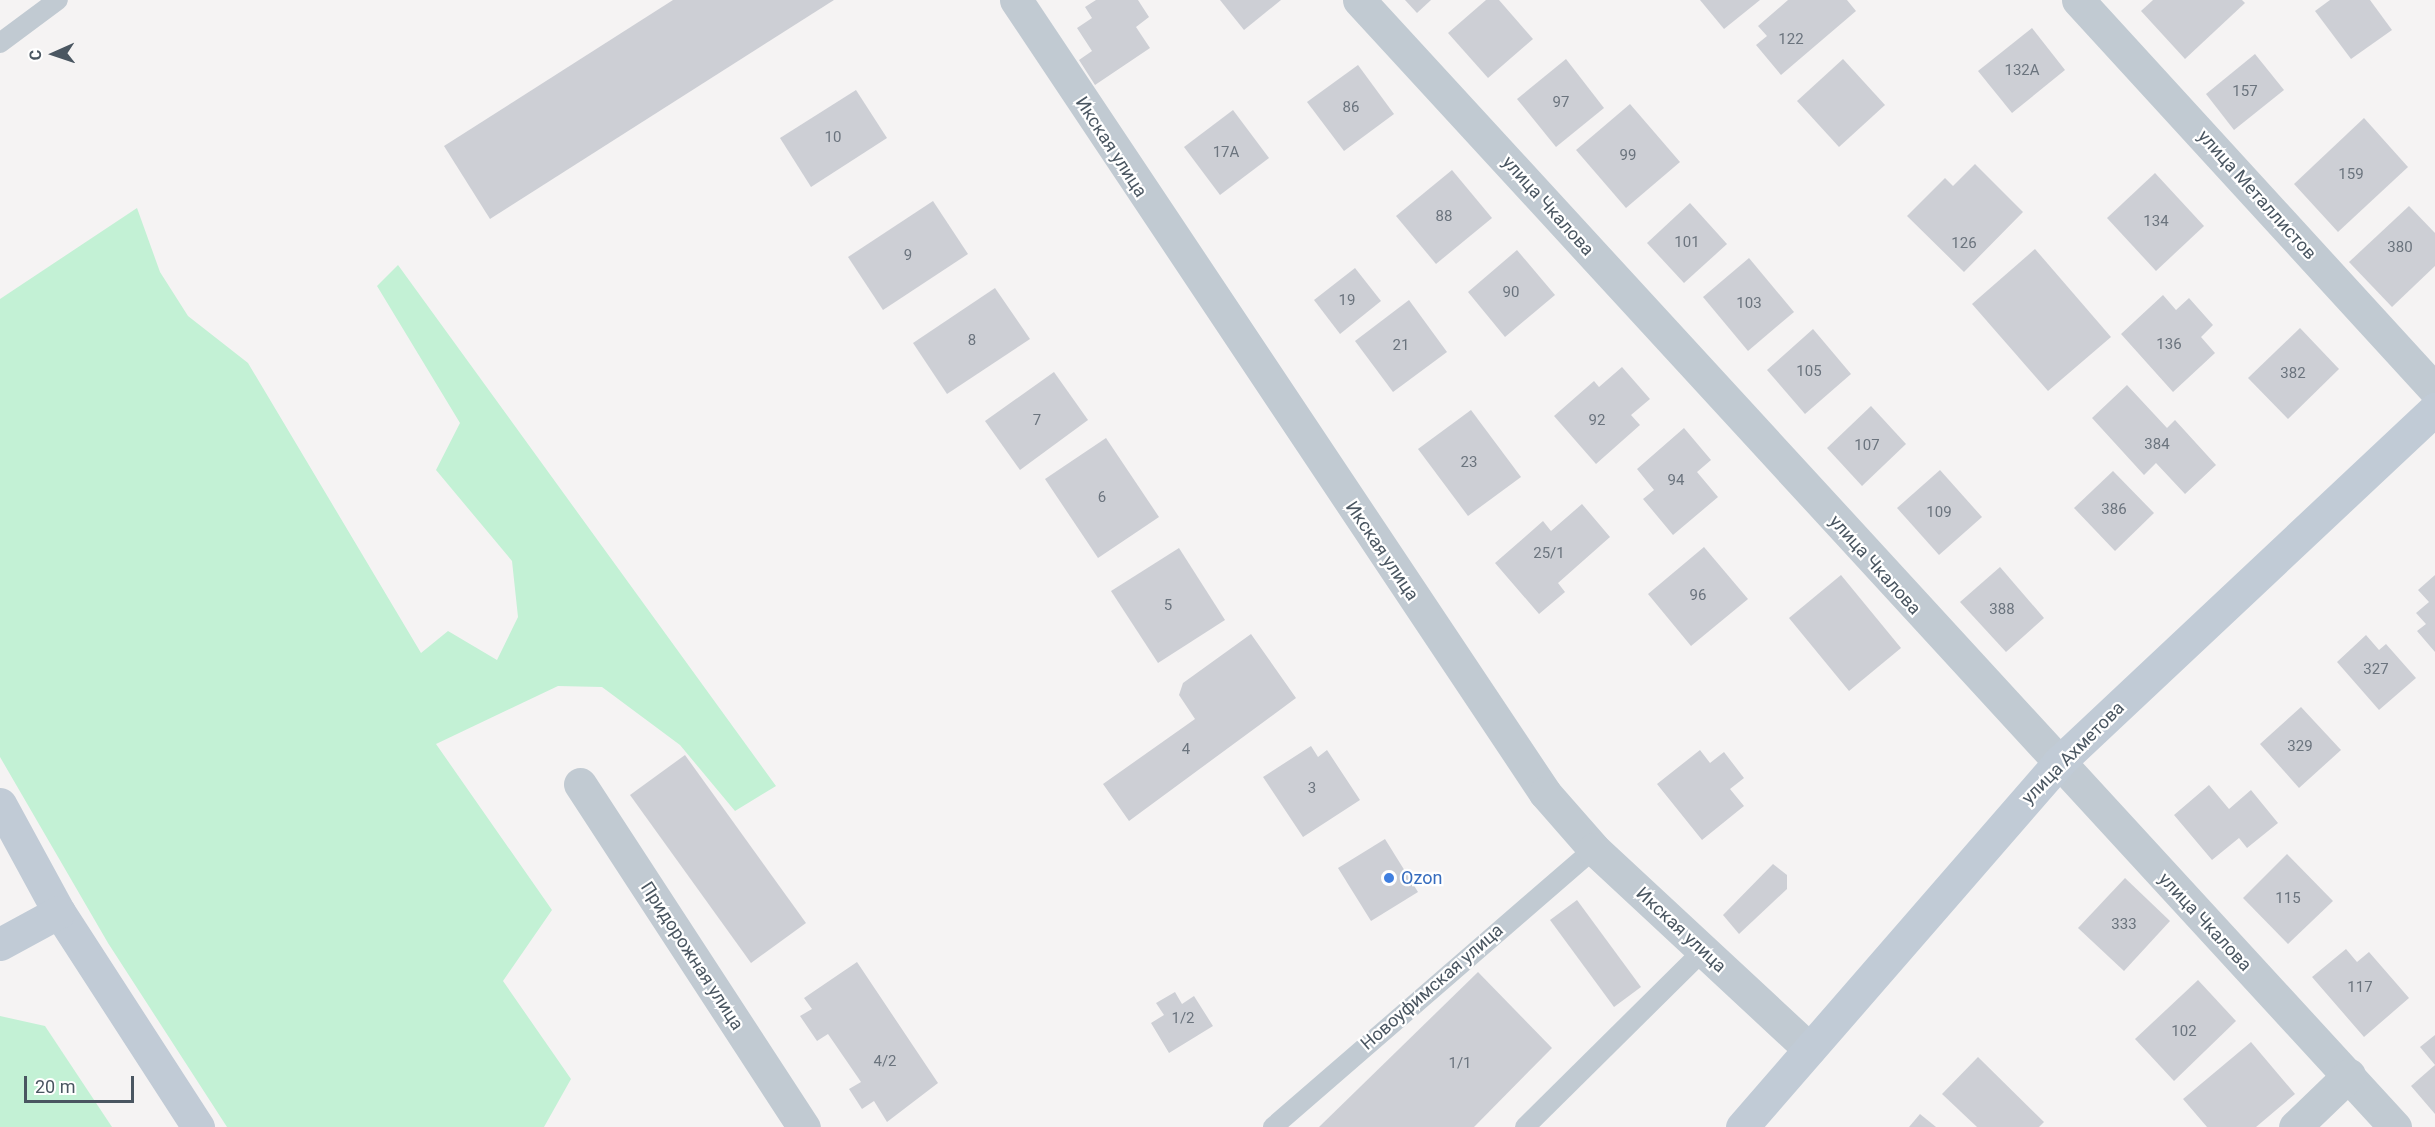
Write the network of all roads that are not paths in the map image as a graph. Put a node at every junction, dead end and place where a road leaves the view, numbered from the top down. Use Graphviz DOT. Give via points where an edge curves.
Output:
graph roads {
  1 [pos="58,0"];
  2 [pos="1016,0"];
  3 [pos="1359,0"];
  4 [pos="2078,0"];
  5 [pos="0,43"];
  6 [pos="2435,390"];
  7 [pos="2435,409"];
  8 [pos="2057,764"];
  9 [pos="580,784"];
  10 [pos="0,804"];
  11 [pos="1594,849"];
  12 [pos="59,912"];
  13 [pos="0,944"];
  14 [pos="1703,951"];
  15 [pos="1809,1049"];
  16 [pos="2349,1075"];
  17 [pos="198,1127"];
  18 [pos="804,1127"];
  19 [pos="1273,1127"];
  20 [pos="1525,1127"];
  21 [pos="1742,1127"];
  22 [pos="2295,1127"];
  23 [pos="2395,1127"];
  1 -- 5 [label="lane"];
  2 -- 11 [label="street, Икская улица" via="1545,793"];
  3 -- 8 [label="street, улица Чкалова"];
  4 -- 6 [label="street, улица Металлистов"];
  7 -- 8 [label="main road, улица Ахметова"];
  8 -- 15 [label="main road, улица Ахметова"];
  8 -- 16 [label="street, улица Чкалова"];
  9 -- 18 [label="street, Придорожная улица"];
  10 -- 12 [label="main road"];
  11 -- 14 [label="street, Икская улица"];
  11 -- 19 [label="lane, Новоуфимская улица"];
  12 -- 13 [label="main road"];
  12 -- 17 [label="main road"];
  14 -- 15 [label="street, Икская улица"];
  14 -- 20 [label="lane"];
  15 -- 21 [label="main road, улица Ахметова"];
  16 -- 22 [label="street"];
  16 -- 23 [label="street, улица Чкалова"];
}
